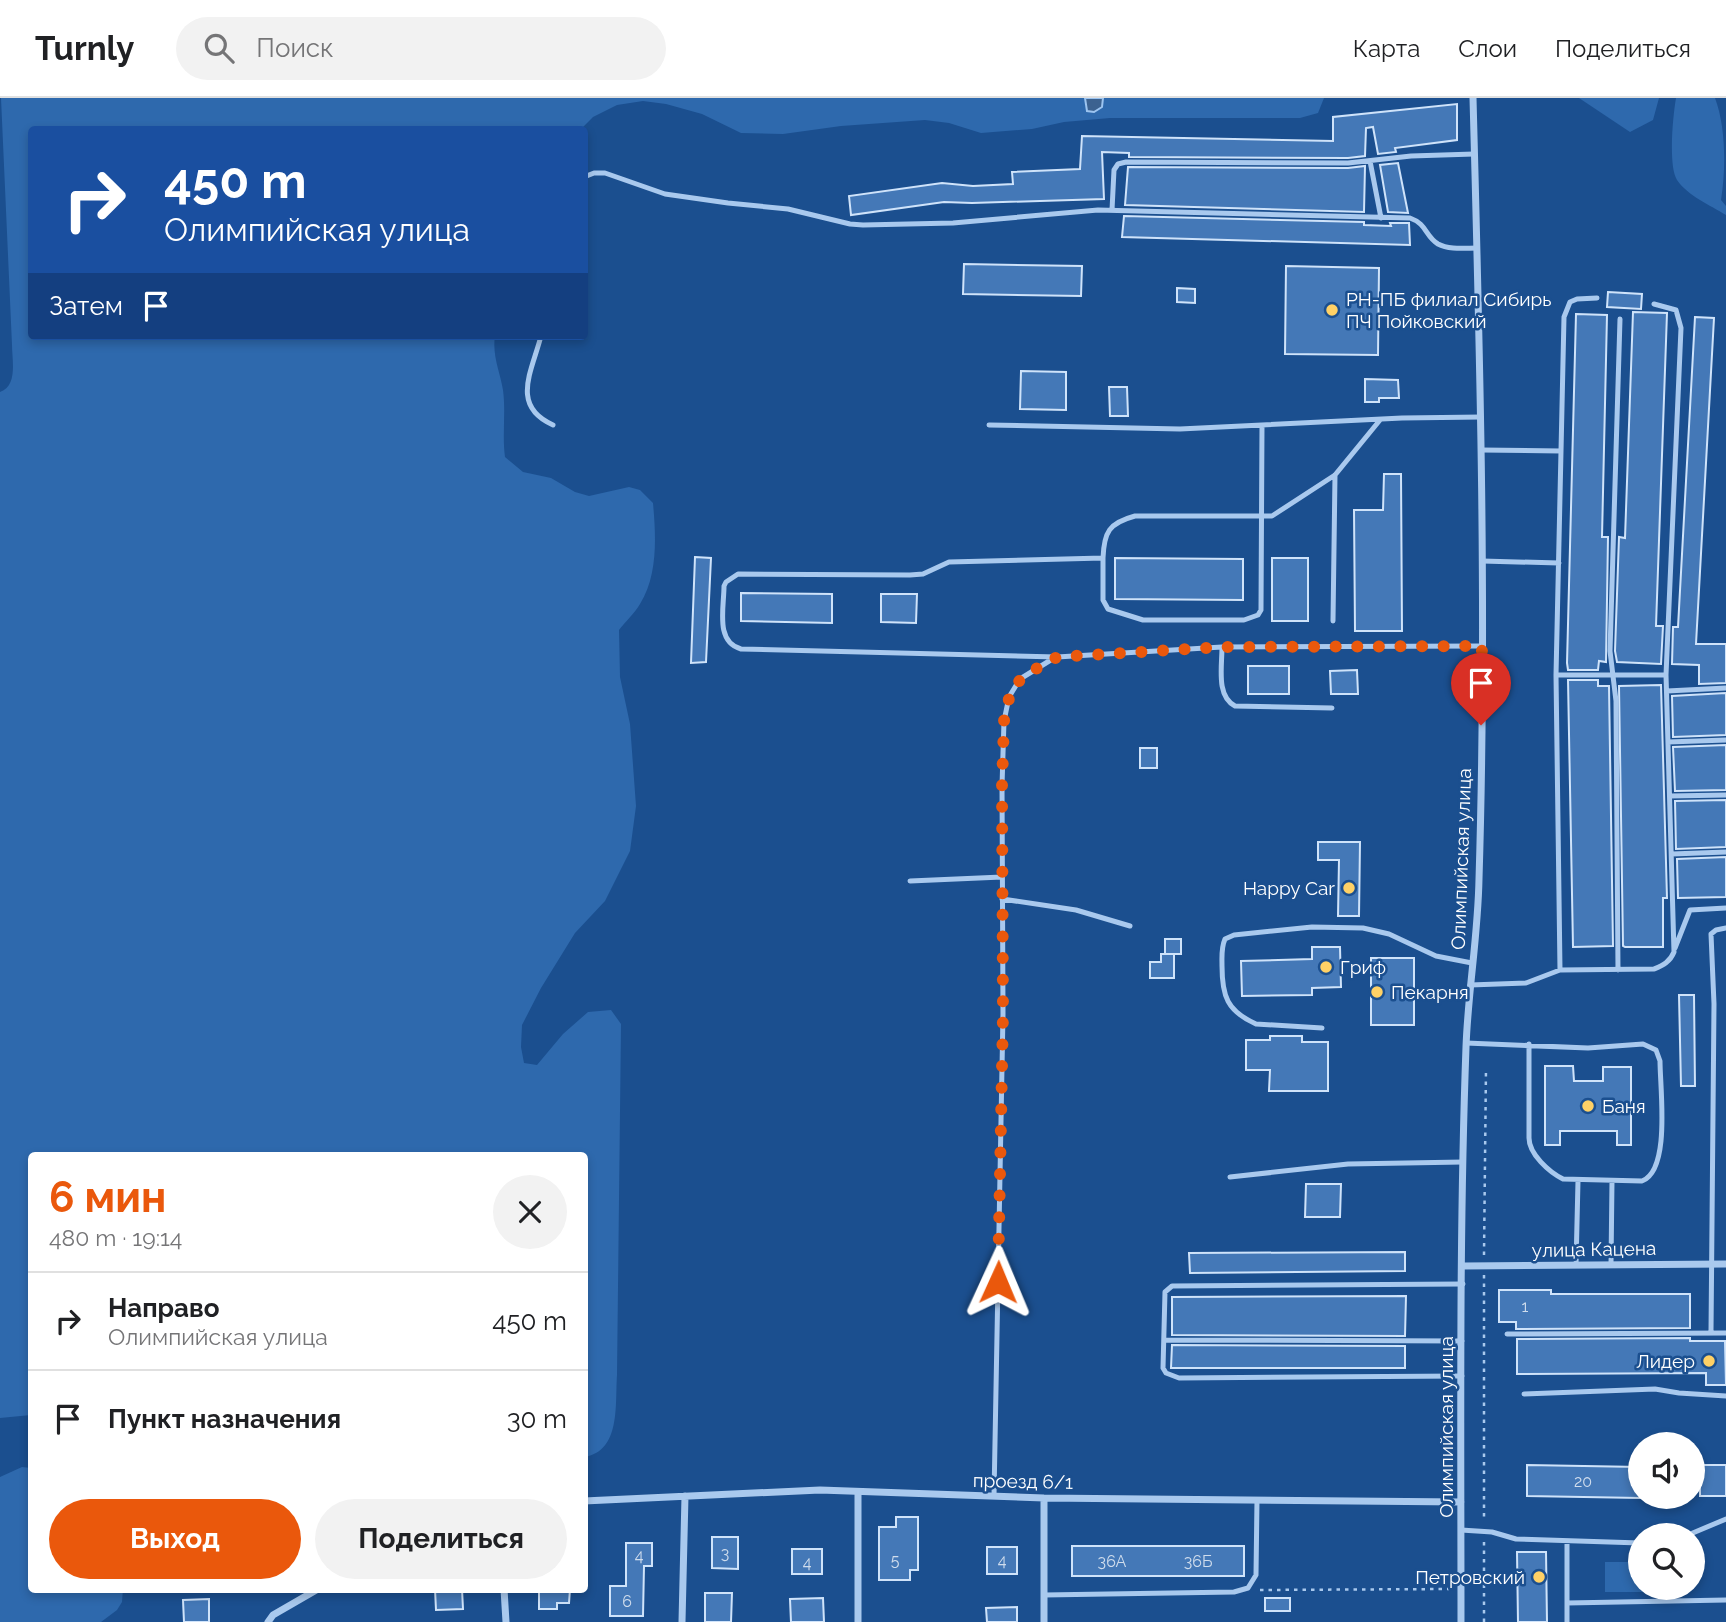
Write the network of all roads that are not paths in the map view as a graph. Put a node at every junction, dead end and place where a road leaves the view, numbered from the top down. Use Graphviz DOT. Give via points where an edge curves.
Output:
graph roads {
  1 [pos="1473,98"];
  2 [pos="1474,154"];
  3 [pos="1370,160"];
  4 [pos="588,175"];
  5 [pos="1112,210"];
  6 [pos="1381,218"];
  7 [pos="1477,248"];
  8 [pos="1597,298"];
  9 [pos="1654,304"];
  10 [pos="1620,319"];
  11 [pos="540,340"];
  12 [pos="1481,417"];
  13 [pos="1380,420"];
  14 [pos="554,425"];
  15 [pos="989,425"];
  16 [pos="1262,425"];
  17 [pos="1481,450"];
  18 [pos="1561,451"];
  19 [pos="1335,475"];
  20 [pos="1261,518"];
  21 [pos="1103,558"];
  22 [pos="1482,561"];
  23 [pos="1559,563"];
  24 [pos="1334,621"];
  25 [pos="1482,646"];
  26 [pos="1222,647"];
  27 [pos="1057,657"];
  28 [pos="1556,675"];
  29 [pos="1612,675"];
  30 [pos="1666,675"];
  31 [pos="1726,688"];
  32 [pos="1667,691"];
  33 [pos="1332,708"];
  34 [pos="1726,740"];
  35 [pos="1668,742"];
  36 [pos="1726,795"];
  37 [pos="1670,796"];
  38 [pos="1726,852"];
  39 [pos="1671,853"];
  40 [pos="1002,877"];
  41 [pos="910,881"];
  42 [pos="1002,899"];
  43 [pos="1726,908"];
  44 [pos="1129,926"];
  45 [pos="1726,929"];
  46 [pos="1674,952"];
  47 [pos="1472,963"];
  48 [pos="1560,970"];
  49 [pos="1618,970"];
  50 [pos="1470,985"];
  51 [pos="1322,1028"];
  52 [pos="1466,1043"];
  53 [pos="1529,1044"];
  54 [pos="1463,1162"];
  55 [pos="1230,1178"];
  56 [pos="1578,1181"];
  57 [pos="1612,1181"];
  58 [pos="1711,1264"];
  59 [pos="1726,1264"];
  60 [pos="1576,1265"];
  61 [pos="1611,1265"];
  62 [pos="1463,1266"];
  63 [pos="1463,1284"];
  64 [pos="1711,1332"];
  65 [pos="1726,1333"];
  66 [pos="1507,1334"];
  67 [pos="1164,1340"];
  68 [pos="1462,1341"];
  69 [pos="1462,1376"];
  70 [pos="1524,1394"];
  71 [pos="1726,1396"];
  72 [pos="858,1492"];
  73 [pos="684,1496"];
  74 [pos="994,1496"];
  75 [pos="1044,1498"];
  76 [pos="1256,1500"];
  77 [pos="588,1501"];
  78 [pos="1461,1502"];
  79 [pos="1726,1519"];
  80 [pos="1705,1528"];
  81 [pos="1461,1530"];
  82 [pos="1567,1542"];
  83 [pos="1628,1543"];
  84 [pos="311,1593"];
  85 [pos="504,1593"];
  86 [pos="1044,1595"];
  87 [pos="1726,1600"];
  88 [pos="1567,1603"];
  89 [pos="268,1622"];
  90 [pos="506,1622"];
  91 [pos="682,1622"];
  92 [pos="858,1622"];
  93 [pos="1044,1622"];
  94 [pos="1461,1622"];
  95 [pos="1567,1622"];
  1 -- 2 [label="street, Олимпийская улица"];
  2 -- 3 [label="lane"];
  2 -- 7 [label="street, Олимпийская улица"];
  3 -- 5 [label="lane" via="1126,162 1114,170"];
  3 -- 6 [label="lane"];
  4 -- 5 [label="lane" via="606,173 665,194 788,209 863,225"];
  5 -- 6 [label="lane"];
  6 -- 7 [label="lane" via="1410,218 1419,221 1437,243"];
  7 -- 12 [label="street, Олимпийская улица"];
  8 -- 18 [label="lane" via="1577,299 1566,309"];
  9 -- 30 [label="lane" via="1676,310 1681,328"];
  10 -- 29 [label="lane"];
  11 -- 14 [label="lane" via="528,384 528,404 539,418"];
  12 -- 13 [label="lane"];
  12 -- 17 [label="street, Олимпийская улица"];
  13 -- 16 [label="lane"];
  13 -- 19 [label="lane"];
  15 -- 16 [label="lane" via="1180,429"];
  16 -- 20 [label="lane"];
  17 -- 18 [label="lane"];
  17 -- 22 [label="street, Олимпийская улица"];
  18 -- 23 [label="lane"];
  19 -- 20 [label="lane" via="1282,511"];
  19 -- 24 [label="lane"];
  20 -- 21 [label="lane" via="1135,516 1114,524 1107,533"];
  20 -- 21 [label="lane" via="1261,610 1251,619 1143,620 1108,609 1103,600"];
  21 -- 27 [label="lane" via="949,562 910,575 746,573 731,577 724,586 725,638 741,649"];
  22 -- 23 [label="lane"];
  22 -- 25 [label="street, Олимпийская улица"];
  23 -- 28 [label="lane"];
  25 -- 26 [label="lane"];
  25 -- 47 [label="street, Олимпийская улица" via="1479,882"];
  26 -- 27 [label="lane"];
  26 -- 33 [label="lane" via="1222,694 1227,702 1235,706"];
  27 -- 40 [label="lane" via="1020,679 1006,706"];
  28 -- 29 [label="lane"];
  28 -- 48 [label="lane"];
  29 -- 30 [label="lane"];
  29 -- 49 [label="lane"];
  30 -- 32 [label="lane"];
  31 -- 32 [label="lane"];
  32 -- 35 [label="lane"];
  34 -- 35 [label="lane"];
  35 -- 37 [label="lane"];
  36 -- 37 [label="lane"];
  37 -- 39 [label="lane"];
  38 -- 39 [label="lane"];
  39 -- 46 [label="lane"];
  40 -- 41 [label="lane"];
  40 -- 42 [label="lane"];
  42 -- 44 [label="lane" via="1076,910"];
  42 -- 74 [label="lane"];
  43 -- 46 [label="lane" via="1690,910"];
  45 -- 58 [label="lane" via="1711,934 1710,946 1714,1004"];
  46 -- 49 [label="lane" via="1664,965"];
  47 -- 50 [label="street, Олимпийская улица"];
  47 -- 51 [label="lane" via="1436,956 1389,934 1363,928 1312,926 1225,939 1222,991 1227,1002 1256,1024"];
  48 -- 49 [label="lane"];
  48 -- 50 [label="lane" via="1525,983"];
  50 -- 52 [label="street, Олимпийская улица"];
  52 -- 53 [label="lane"];
  52 -- 54 [label="street, Олимпийская улица"];
  53 -- 56 [label="lane" via="1529,1145 1555,1175"];
  53 -- 57 [label="lane" via="1588,1048 1643,1044 1656,1049 1660,1061 1660,1158 1647,1179"];
  54 -- 55 [label="lane" via="1348,1164"];
  54 -- 62 [label="street, Олимпийская улица"];
  56 -- 57 [label="lane"];
  56 -- 60 [label="lane"];
  57 -- 61 [label="lane"];
  58 -- 59 [label="street, улица Кацена"];
  58 -- 61 [label="street, улица Кацена"];
  58 -- 64 [label="lane"];
  60 -- 61 [label="street, улица Кацена"];
  60 -- 62 [label="street, улица Кацена"];
  62 -- 63 [label="street, Олимпийская улица"];
  63 -- 67 [label="lane" via="1172,1286 1165,1292"];
  63 -- 68 [label="street, Олимпийская улица"];
  64 -- 65 [label="lane"];
  64 -- 66 [label="lane"];
  67 -- 68 [label="lane"];
  67 -- 69 [label="lane" via="1163,1368 1179,1378"];
  68 -- 69 [label="street, Олимпийская улица"];
  69 -- 78 [label="street, Олимпийская улица"];
  70 -- 71 [label="lane" via="1655,1389"];
  72 -- 73 [label="street, проезд 6/1"];
  72 -- 74 [label="street, проезд 6/1"];
  72 -- 92 [label="street"];
  73 -- 77 [label="street, проезд 6/1"];
  73 -- 91 [label="street"];
  74 -- 75 [label="street, проезд 6/1"];
  75 -- 76 [label="street, проезд 6/1"];
  75 -- 86 [label="street"];
  76 -- 78 [label="street, проезд 6/1"];
  76 -- 86 [label="lane" via="1256,1574 1252,1585 1241,1591"];
  78 -- 81 [label="street, Олимпийская улица"];
  79 -- 80 [label="lane"];
  81 -- 82 [label="lane"];
  81 -- 94 [label="street, Олимпийская улица"];
  82 -- 83 [label="lane"];
  82 -- 88 [label="lane"];
  84 -- 89 [label="street"];
  85 -- 90 [label="street"];
  86 -- 93 [label="street"];
  87 -- 88 [label="lane"];
  88 -- 95 [label="lane"];
}
